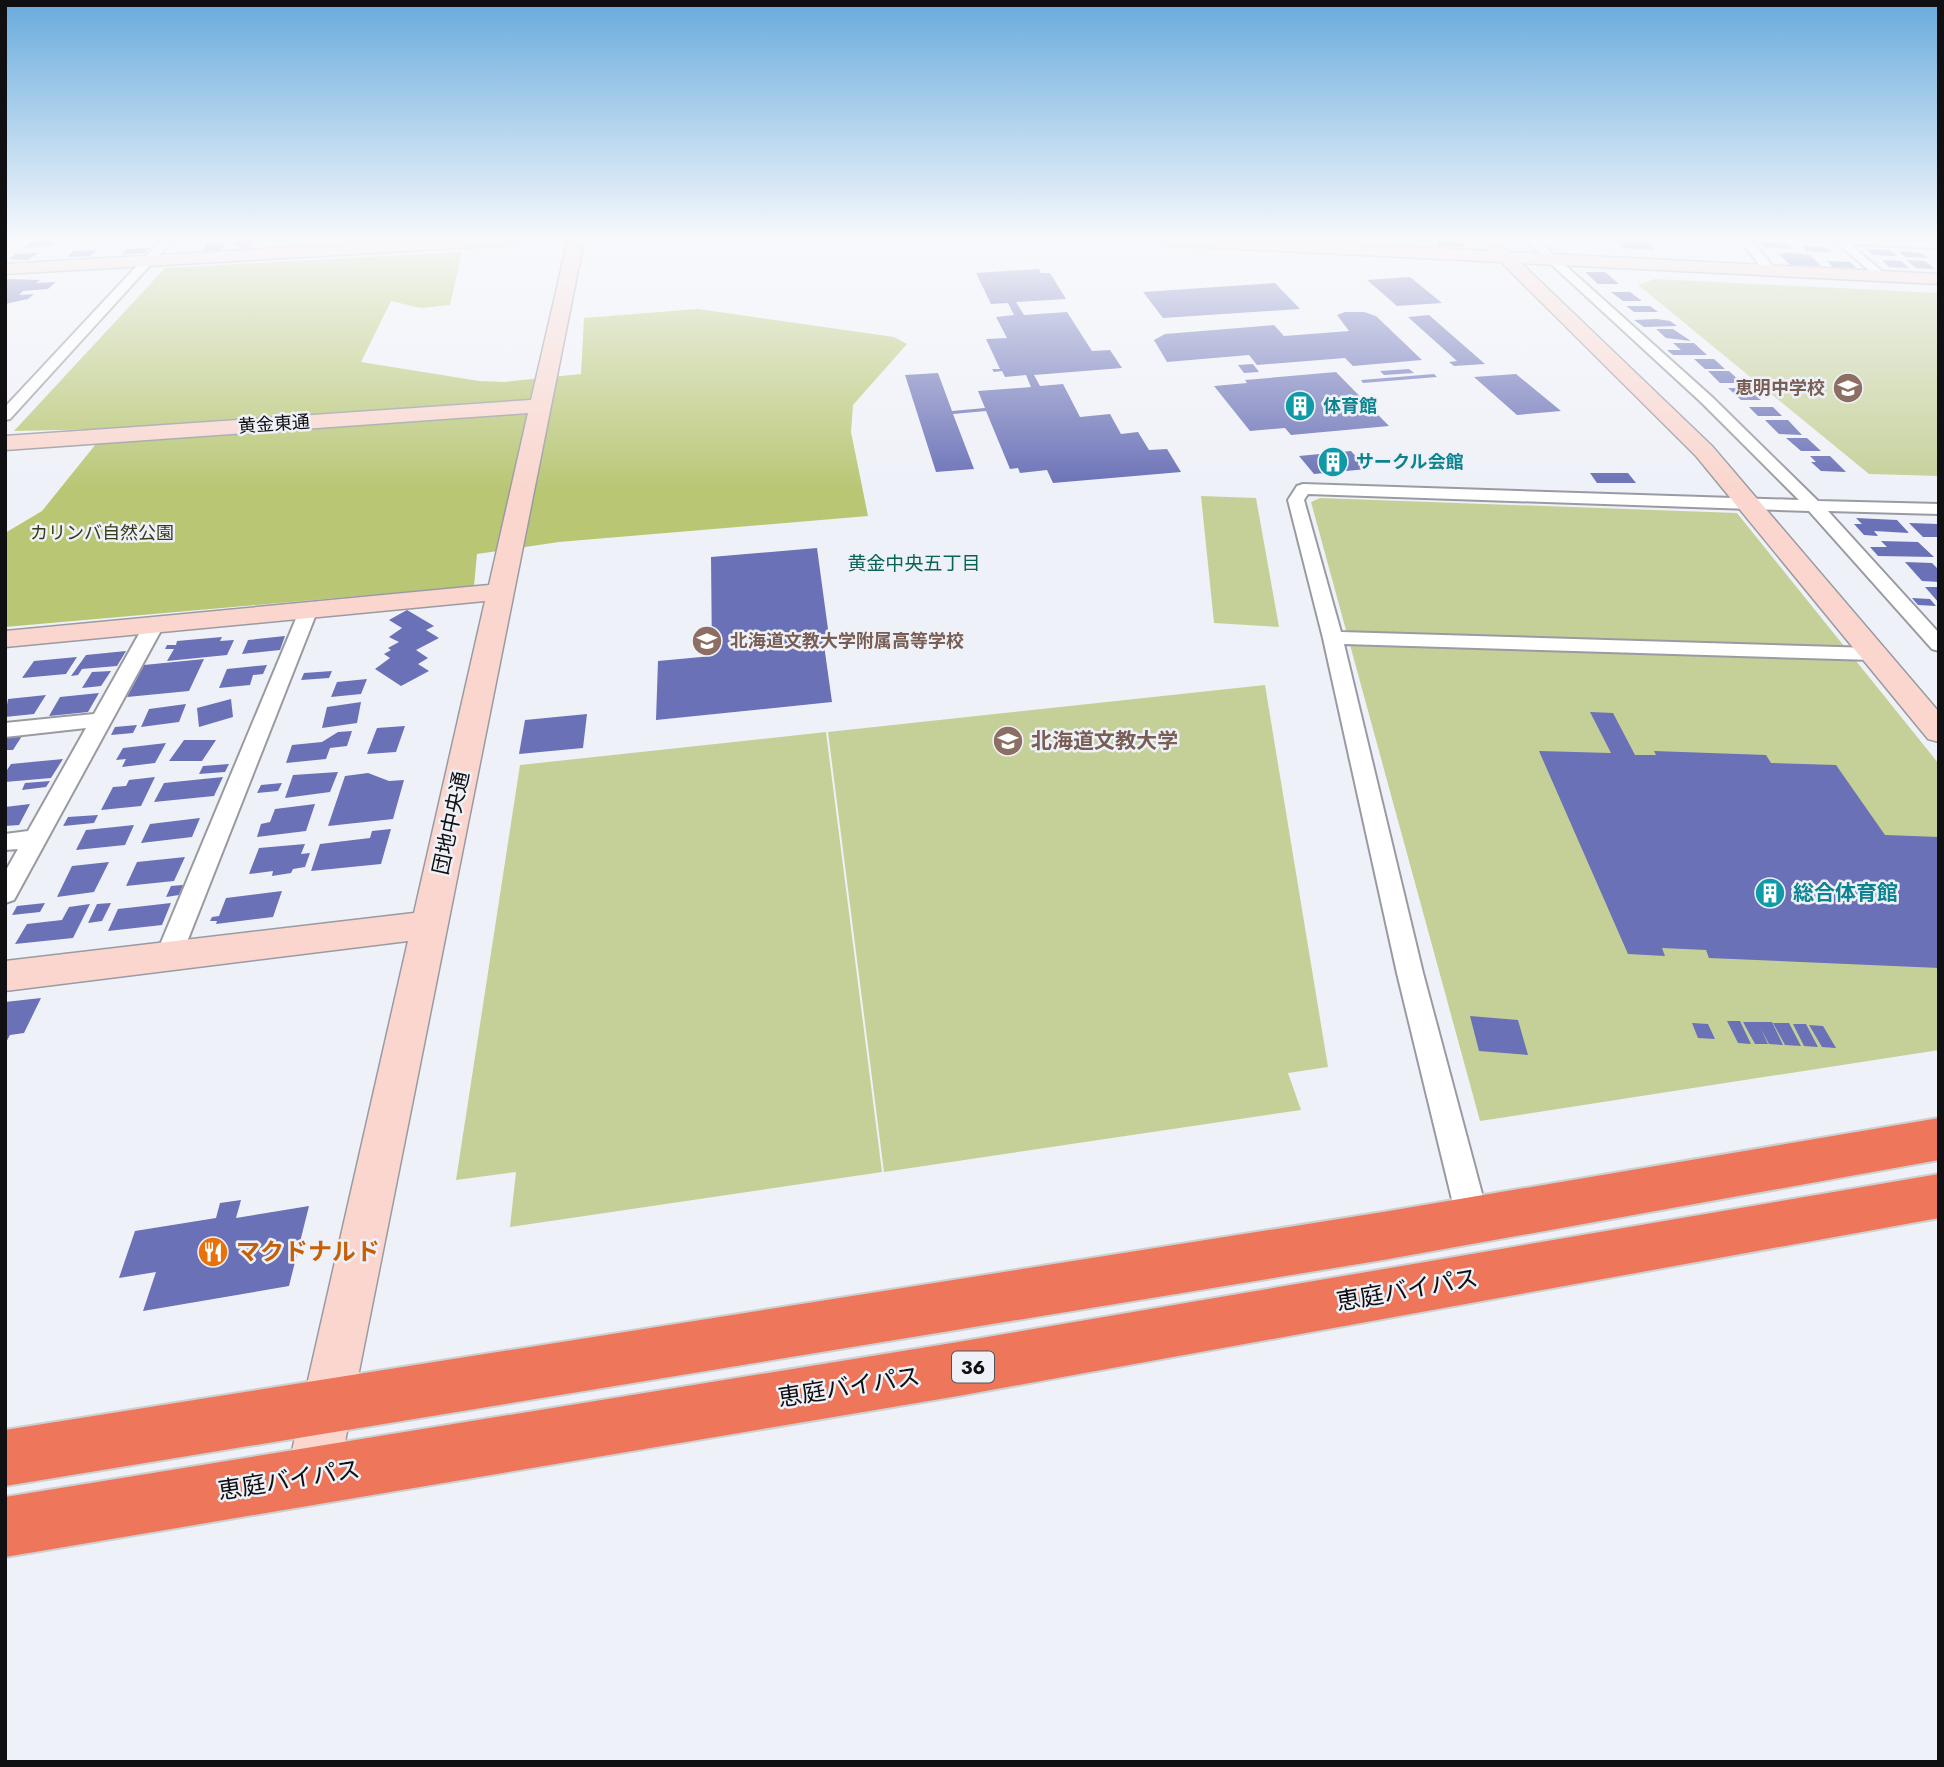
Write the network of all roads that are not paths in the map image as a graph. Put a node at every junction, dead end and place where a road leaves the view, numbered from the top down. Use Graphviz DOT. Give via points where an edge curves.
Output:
graph roads {
  1 [pos="90,322"];
  2 [pos="559,322"];
  3 [pos="1572,322"];
  4 [pos="1618,322"];
  5 [pos="542,405"];
  6 [pos="5,416"];
  7 [pos="5,443"];
  8 [pos="1745,504"];
  9 [pos="1813,505"];
  10 [pos="1939,509"];
  11 [pos="500,592"];
  12 [pos="309,609"];
  13 [pos="154,625"];
  14 [pos="1333,638"];
  15 [pos="5,639"];
  16 [pos="1939,645"];
  17 [pos="1873,654"];
  18 [pos="100,720"];
  19 [pos="5,730"];
  20 [pos="1939,733"];
  21 [pos="37,838"];
  22 [pos="5,842"];
  23 [pos="5,894"];
  24 [pos="430,925"];
  25 [pos="168,957"];
  26 [pos="5,976"];
  27 [pos="1939,1139"];
  28 [pos="1939,1196"];
  29 [pos="1473,1220"];
  30 [pos="326,1406"];
  31 [pos="5,1458"];
  32 [pos="312,1477"];
  33 [pos="5,1527"];
  1 -- 6 [label="street"];
  2 -- 5 [label="street, 団地中央通"];
  3 -- 8 [label="street" via="1704,452"];
  4 -- 9 [label="street" via="1707,400"];
  5 -- 7 [label="street, 黄金東通"];
  5 -- 11 [label="street, 団地中央通"];
  8 -- 9 [label="street"];
  8 -- 14 [label="street" via="1303,489 1296,500"];
  8 -- 17 [label="street"];
  9 -- 10 [label="street"];
  9 -- 16 [label="street"];
  11 -- 12 [label="street"];
  11 -- 24 [label="street, 団地中央通"];
  12 -- 13 [label="street"];
  12 -- 25 [label="street"];
  13 -- 15 [label="street"];
  13 -- 18 [label="street"];
  14 -- 17 [label="street"];
  14 -- 29 [label="street"];
  17 -- 20 [label="street"];
  18 -- 19 [label="street"];
  18 -- 21 [label="street"];
  21 -- 22 [label="street"];
  21 -- 23 [label="street"];
  24 -- 25 [label="street"];
  24 -- 30 [label="street, 団地中央通"];
  25 -- 26 [label="street"];
  27 -- 29 [label="highway"];
  28 -- 32 [label="highway, 恵庭バイパス / 36"];
  29 -- 30 [label="highway"];
  30 -- 31 [label="highway"];
  30 -- 32 [label="street, 団地中央通"];
  32 -- 33 [label="highway, 恵庭バイパス / 36"];
}
